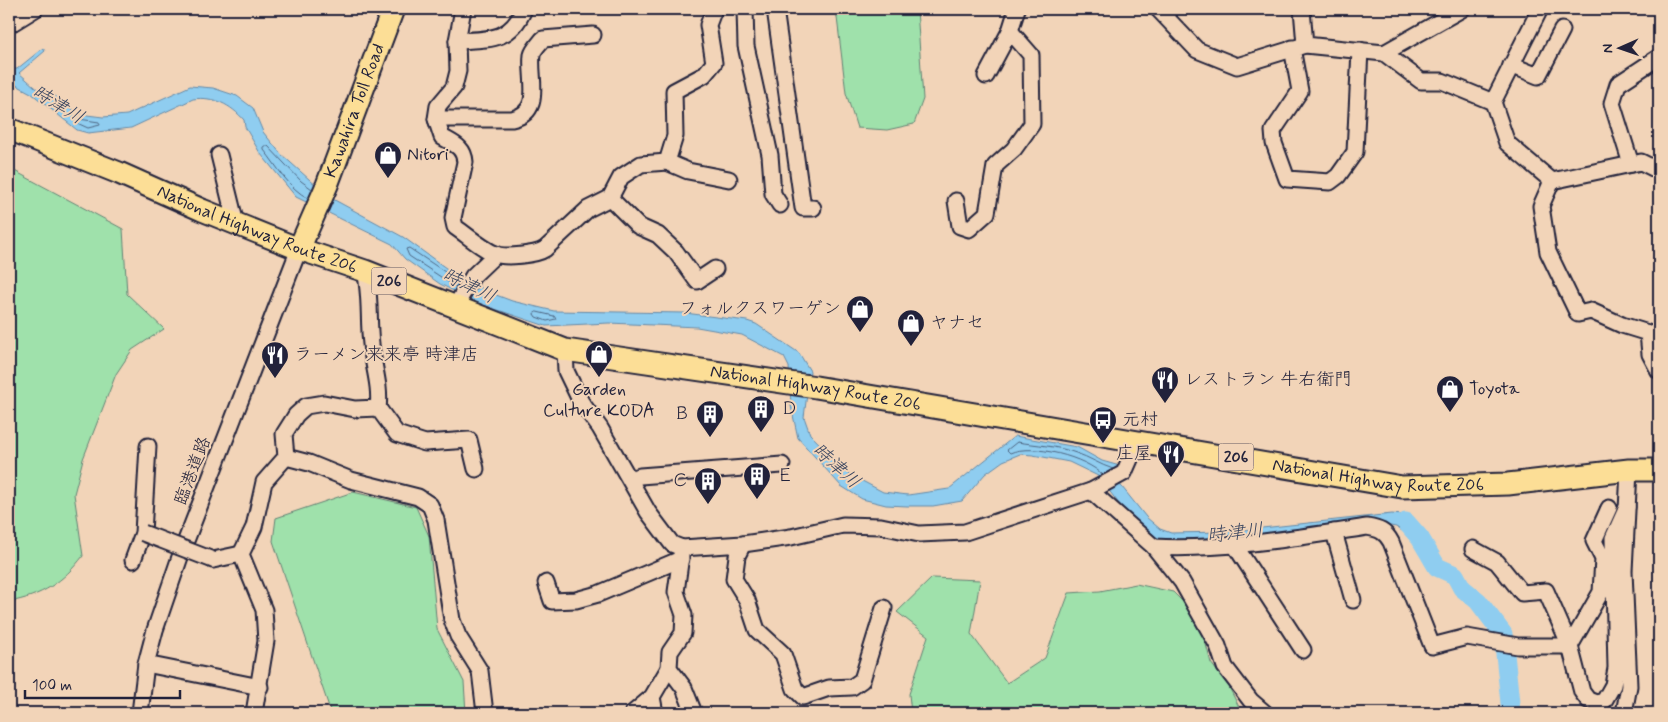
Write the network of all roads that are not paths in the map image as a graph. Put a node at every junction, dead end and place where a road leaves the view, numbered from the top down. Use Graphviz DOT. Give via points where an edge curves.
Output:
graph roads {
  1 [pos="35,9"];
  2 [pos="386,9"];
  3 [pos="393,9"];
  4 [pos="463,9"];
  5 [pos="524,9"];
  6 [pos="714,9"];
  7 [pos="744,9"];
  8 [pos="775,9"];
  9 [pos="1017,9"];
  10 [pos="1158,9"];
  11 [pos="1302,9"];
  12 [pos="1462,9"];
  13 [pos="1540,9"];
  14 [pos="9,25"];
  15 [pos="1562,30"];
  16 [pos="1010,31"];
  17 [pos="593,35"];
  18 [pos="457,41"];
  19 [pos="1298,47"];
  20 [pos="1360,50"];
  21 [pos="1384,53"];
  22 [pos="1659,57"];
  23 [pos="1511,65"];
  24 [pos="986,76"];
  25 [pos="1493,102"];
  26 [pos="436,119"];
  27 [pos="9,129"];
  28 [pos="219,155"];
  29 [pos="667,162"];
  30 [pos="1631,164"];
  31 [pos="1659,170"];
  32 [pos="729,179"];
  33 [pos="1552,181"];
  34 [pos="323,182"];
  35 [pos="610,198"];
  36 [pos="956,201"];
  37 [pos="780,205"];
  38 [pos="812,208"];
  39 [pos="236,224"];
  40 [pos="299,249"];
  41 [pos="496,254"];
  42 [pos="715,269"];
  43 [pos="365,271"];
  44 [pos="458,303"];
  45 [pos="565,350"];
  46 [pos="1659,371"];
  47 [pos="378,408"];
  48 [pos="1138,441"];
  49 [pos="148,446"];
  50 [pos="286,458"];
  51 [pos="782,465"];
  52 [pos="476,469"];
  53 [pos="1629,470"];
  54 [pos="1659,470"];
  55 [pos="630,479"];
  56 [pos="1091,491"];
  57 [pos="1627,507"];
  58 [pos="1609,508"];
  59 [pos="1334,532"];
  60 [pos="143,533"];
  61 [pos="743,544"];
  62 [pos="1234,544"];
  63 [pos="1154,548"];
  64 [pos="1473,549"];
  65 [pos="681,553"];
  66 [pos="241,554"];
  67 [pos="133,560"];
  68 [pos="546,583"];
  69 [pos="1353,600"];
  70 [pos="884,608"];
  71 [pos="1570,646"];
  72 [pos="1303,650"];
  73 [pos="146,664"];
  74 [pos="669,668"];
  75 [pos="260,687"];
  76 [pos="652,698"];
  77 [pos="140,713"];
  78 [pos="254,713"];
  79 [pos="485,713"];
  80 [pos="633,713"];
  81 [pos="654,713"];
  82 [pos="694,713"];
  83 [pos="1265,713"];
  84 [pos="1624,713"];
  1 -- 14 [label="street"];
  2 -- 34 [label="highway, Kawahira Toll Road"];
  3 -- 34 [label="highway, Kawahira Toll Road"];
  4 -- 18 [label="street"];
  5 -- 18 [label="street" via="514,26 502,37"];
  6 -- 29 [label="street" via="708,25 714,63 704,74 674,91 675,136"];
  7 -- 37 [label="street" via="746,46 770,155 773,194"];
  8 -- 38 [label="street" via="803,208"];
  9 -- 16 [label="street"];
  10 -- 19 [label="street" via="1198,50 1237,66"];
  11 -- 19 [label="street"];
  12 -- 21 [label="street"];
  13 -- 23 [label="street"];
  15 -- 23 [label="street" via="1538,76"];
  16 -- 24 [label="street"];
  16 -- 36 [label="street" via="1031,55 1032,124 1014,149 995,166 987,213 969,229 960,226"];
  17 -- 26 [label="street" via="543,39 532,53 532,98 523,117"];
  18 -- 26 [label="street" via="458,70 454,87 438,106"];
  19 -- 20 [label="street"];
  19 -- 20 [label="street" via="1300,91 1273,131 1274,142 1287,179 1330,182 1355,152"];
  20 -- 21 [label="street"];
  21 -- 25 [label="street" via="1421,81 1442,81"];
  22 -- 30 [label="street" via="1618,84 1612,103"];
  23 -- 25 [label="street"];
  25 -- 33 [label="street" via="1507,143"];
  26 -- 41 [label="street" via="442,137 464,153 453,218 455,227"];
  27 -- 39 [label="highway, National Highway Route 206 / 206"];
  28 -- 39 [label="street"];
  29 -- 32 [label="street" via="688,171"];
  29 -- 35 [label="street" via="641,164 621,177"];
  30 -- 31 [label="street" via="1641,162"];
  30 -- 33 [label="street"];
  33 -- 46 [label="street" via="1541,206 1548,252 1578,314 1591,311 1648,333 1650,354"];
  34 -- 40 [label="highway, Kawahira Toll Road"];
  35 -- 41 [label="street" via="588,209 538,254"];
  35 -- 42 [label="street" via="638,226 658,235 697,280"];
  39 -- 40 [label="highway, National Highway Route 206 / 206"];
  40 -- 43 [label="highway, National Highway Route 206 / 206"];
  40 -- 73 [label="street, 臨港道路" via="182,551"];
  41 -- 44 [label="street" via="473,276"];
  43 -- 44 [label="highway, National Highway Route 206 / 206"];
  43 -- 47 [label="street" via="370,293 368,318 372,351 380,390"];
  44 -- 45 [label="highway, National Highway Route 206 / 206"];
  45 -- 48 [label="highway, National Highway Route 206 / 206" via="816,387"];
  45 -- 55 [label="street" via="566,371 581,402"];
  47 -- 50 [label="street" via="355,409 324,403 306,406 284,434"];
  47 -- 52 [label="street" via="397,434 425,443 469,440"];
  48 -- 53 [label="highway, National Highway Route 206 / 206" via="1402,487 1508,484"];
  48 -- 56 [label="street" via="1124,473"];
  49 -- 60 [label="street"];
  50 -- 66 [label="street" via="264,482 254,527"];
  50 -- 79 [label="street" via="309,463 351,480 418,497 430,505 436,520 452,620 480,671"];
  51 -- 55 [label="street"];
  53 -- 54 [label="highway, National Highway Route 206 / 206"];
  53 -- 57 [label="street"];
  55 -- 65 [label="street" via="652,518"];
  56 -- 61 [label="street" via="965,532 919,534 881,526 843,525"];
  56 -- 63 [label="street"];
  57 -- 71 [label="street" via="1614,538 1616,668 1613,685 1604,701 1588,700 1582,692"];
  57 -- 84 [label="street" via="1624,572 1629,686"];
  58 -- 71 [label="street" via="1594,541 1603,559 1601,592"];
  59 -- 62 [label="street"];
  59 -- 69 [label="street"];
  59 -- 71 [label="street" via="1367,527 1386,533 1432,646 1467,637 1518,646"];
  60 -- 66 [label="street, bridge" via="212,560"];
  60 -- 67 [label="street"];
  61 -- 65 [label="street"];
  61 -- 70 [label="street" via="736,556 734,579 747,600 758,630 783,654 794,690 803,697 829,688 852,688 862,680"];
  62 -- 63 [label="street"];
  62 -- 72 [label="street"];
  63 -- 83 [label="street" via="1182,582 1218,646 1225,667 1251,701"];
  64 -- 71 [label="street" via="1497,562 1522,592 1546,591"];
  65 -- 68 [label="street" via="598,594 576,600 552,601"];
  65 -- 74 [label="street" via="676,592 684,615 683,633 670,652"];
  66 -- 75 [label="street" via="264,610 266,642"];
  73 -- 75 [label="street"];
  73 -- 77 [label="street, 臨港道路"];
  74 -- 76 [label="street"];
  74 -- 82 [label="street" via="684,688"];
  75 -- 78 [label="street"];
  76 -- 80 [label="street"];
  76 -- 81 [label="street"];
}
